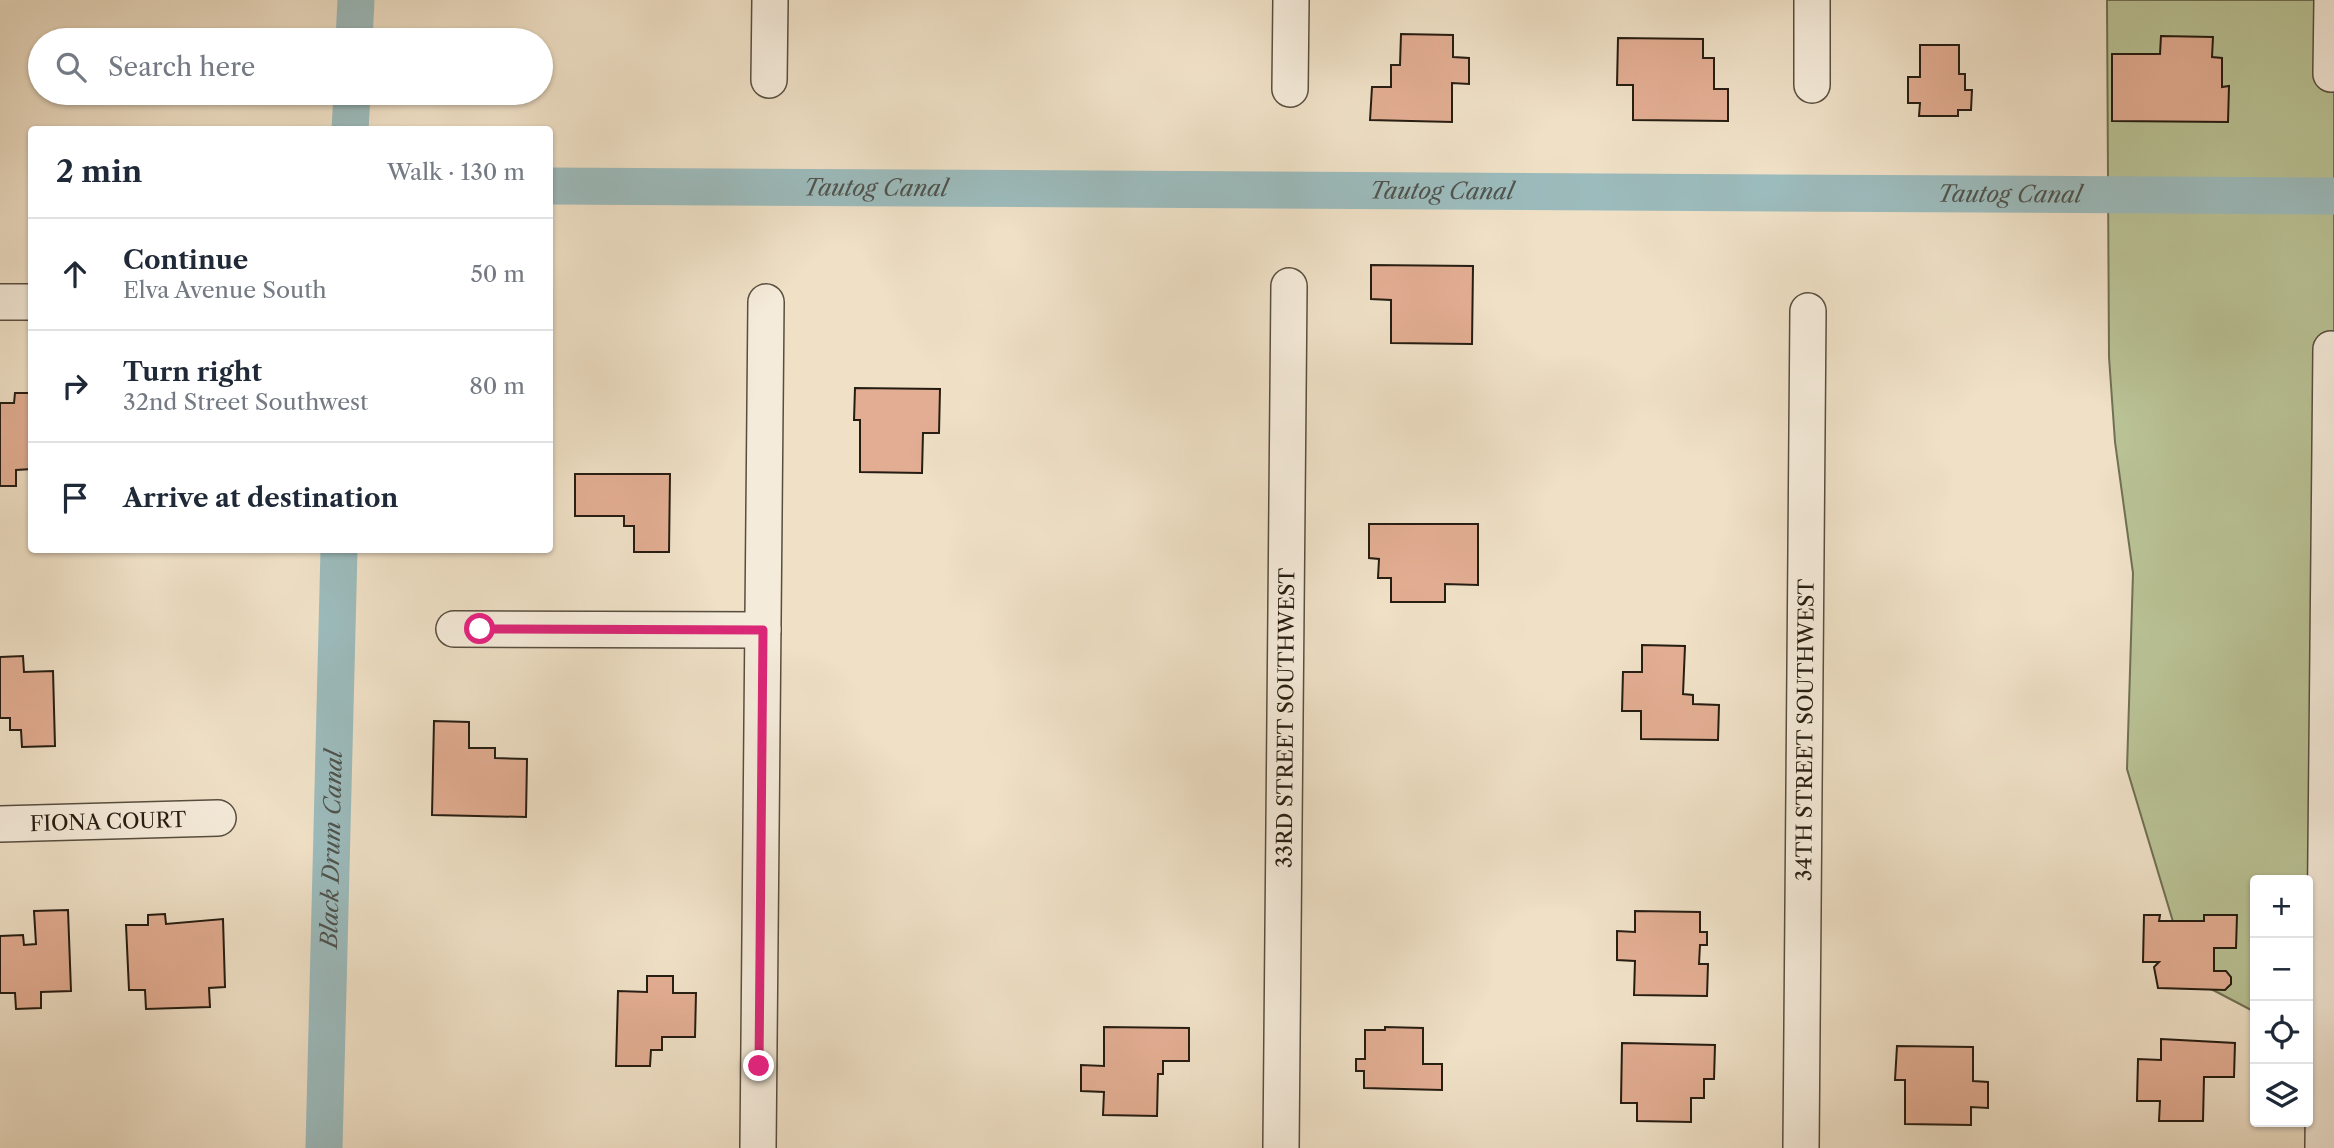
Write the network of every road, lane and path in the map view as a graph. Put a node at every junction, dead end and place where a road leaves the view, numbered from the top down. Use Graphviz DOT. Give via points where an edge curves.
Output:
graph roads {
  1 [pos="770,0"];
  2 [pos="1291,0"];
  3 [pos="1812,0"];
  4 [pos="2332,0"];
  5 [pos="2331,74"];
  6 [pos="769,80"];
  7 [pos="1812,85"];
  8 [pos="1290,89"];
  9 [pos="1289,286"];
  10 [pos="0,302"];
  11 [pos="28,302"];
  12 [pos="766,302"];
  13 [pos="1808,311"];
  14 [pos="2331,349"];
  15 [pos="454,629"];
  16 [pos="763,630"];
  17 [pos="218,818"];
  18 [pos="0,824"];
  19 [pos="758,1148"];
  20 [pos="1281,1148"];
  21 [pos="1801,1148"];
  22 [pos="2323,1148"];
  1 -- 6 [label="street"];
  2 -- 8 [label="street"];
  3 -- 7 [label="street"];
  4 -- 5 [label="street"];
  9 -- 20 [label="street, 33RD STREET SOUTHWEST"];
  10 -- 11 [label="street"];
  12 -- 16 [label="street"];
  13 -- 21 [label="street, 34TH STREET SOUTHWEST"];
  14 -- 22 [label="street"];
  15 -- 16 [label="street"];
  16 -- 19 [label="street"];
  17 -- 18 [label="street, FIONA COURT"];
}
